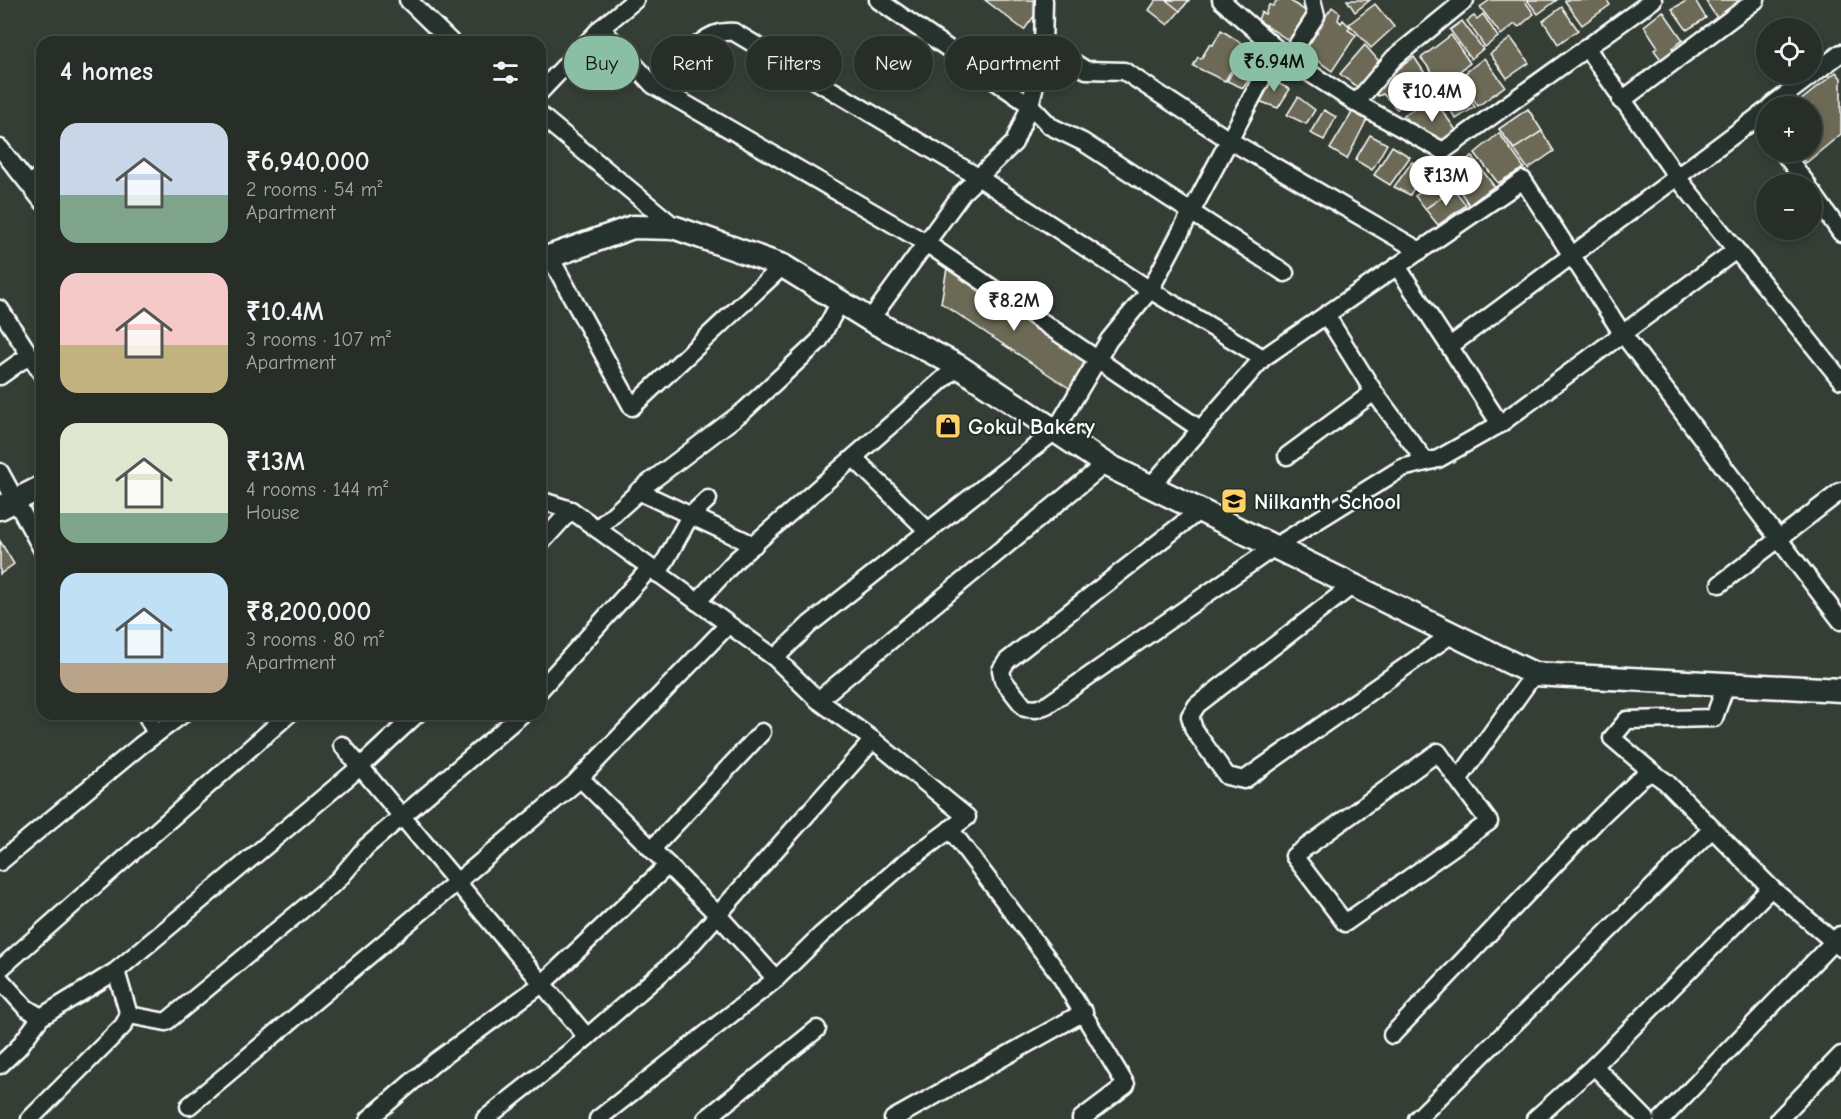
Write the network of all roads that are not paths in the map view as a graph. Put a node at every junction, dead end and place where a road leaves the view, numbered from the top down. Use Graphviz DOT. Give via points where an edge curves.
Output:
graph roads {
  1 [pos="636,0"];
  2 [pos="878,0"];
  3 [pos="1044,0"];
  4 [pos="1221,0"];
  5 [pos="1312,0"];
  6 [pos="1465,0"];
  7 [pos="1653,0"];
  8 [pos="1756,0"];
  9 [pos="411,1"];
  10 [pos="600,28"];
  11 [pos="445,36"];
  12 [pos="709,36"];
  13 [pos="1042,36"];
  14 [pos="1586,47"];
  15 [pos="1841,53"];
  16 [pos="1282,55"];
  17 [pos="1081,67"];
  18 [pos="651,83"];
  19 [pos="546,86"];
  20 [pos="666,90"];
  21 [pos="1034,90"];
  22 [pos="1789,96"];
  23 [pos="1622,101"];
  24 [pos="1356,103"];
  25 [pos="1030,105"];
  26 [pos="546,120"];
  27 [pos="1756,122"];
  28 [pos="1229,140"];
  29 [pos="0,148"];
  30 [pos="978,177"];
  31 [pos="1677,177"];
  32 [pos="36,179"];
  33 [pos="1822,206"];
  34 [pos="1193,212"];
  35 [pos="676,228"];
  36 [pos="1841,233"];
  37 [pos="926,243"];
  38 [pos="1736,250"];
  39 [pos="1420,251"];
  40 [pos="1570,257"];
  41 [pos="546,258"];
  42 [pos="546,260"];
  43 [pos="783,266"];
  44 [pos="1397,266"];
  45 [pos="1285,273"];
  46 [pos="1150,290"];
  47 [pos="840,302"];
  48 [pos="0,309"];
  49 [pos="1326,315"];
  50 [pos="870,320"];
  51 [pos="1622,333"];
  52 [pos="1450,345"];
  53 [pos="31,357"];
  54 [pos="1263,358"];
  55 [pos="1098,360"];
  56 [pos="36,365"];
  57 [pos="958,366"];
  58 [pos="0,376"];
  59 [pos="1835,376"];
  60 [pos="1374,392"];
  61 [pos="1500,424"];
  62 [pos="1200,429"];
  63 [pos="1055,431"];
  64 [pos="1287,456"];
  65 [pos="855,459"];
  66 [pos="1426,462"];
  67 [pos="1105,464"];
  68 [pos="0,472"];
  69 [pos="1150,487"];
  70 [pos="36,489"];
  71 [pos="1841,491"];
  72 [pos="638,492"];
  73 [pos="708,500"];
  74 [pos="546,502"];
  75 [pos="8,504"];
  76 [pos="571,510"];
  77 [pos="1200,510"];
  78 [pos="690,516"];
  79 [pos="597,529"];
  80 [pos="928,531"];
  81 [pos="546,537"];
  82 [pos="1779,540"];
  83 [pos="36,541"];
  84 [pos="754,544"];
  85 [pos="1273,548"];
  86 [pos="654,571"];
  87 [pos="1720,584"];
  88 [pos="1353,585"];
  89 [pos="697,602"];
  90 [pos="1841,621"];
  91 [pos="728,625"];
  92 [pos="1452,634"];
  93 [pos="775,658"];
  94 [pos="1534,674"];
  95 [pos="546,684"];
  96 [pos="1726,685"];
  97 [pos="1841,690"];
  98 [pos="818,700"];
  99 [pos="149,720"];
  100 [pos="175,720"];
  101 [pos="282,720"];
  102 [pos="410,720"];
  103 [pos="513,720"];
  104 [pos="762,732"];
  105 [pos="156,734"];
  106 [pos="873,740"];
  107 [pos="342,745"];
  108 [pos="360,766"];
  109 [pos="1652,772"];
  110 [pos="580,778"];
  111 [pos="1458,780"];
  112 [pos="402,817"];
  113 [pos="950,829"];
  114 [pos="1712,829"];
  115 [pos="652,849"];
  116 [pos="0,862"];
  117 [pos="668,866"];
  118 [pos="458,883"];
  119 [pos="1772,888"];
  120 [pos="718,915"];
  121 [pos="1839,941"];
  122 [pos="0,969"];
  123 [pos="116,970"];
  124 [pos="0,979"];
  125 [pos="776,979"];
  126 [pos="542,984"];
  127 [pos="1084,1012"];
  128 [pos="129,1015"];
  129 [pos="41,1017"];
  130 [pos="817,1029"];
  131 [pos="1392,1035"];
  132 [pos="587,1037"];
  133 [pos="1841,1055"];
  134 [pos="0,1065"];
  135 [pos="1594,1066"];
  136 [pos="189,1106"];
  137 [pos="605,1117"];
  138 [pos="30,1119"];
  139 [pos="369,1119"];
  140 [pos="485,1119"];
  141 [pos="706,1119"];
  142 [pos="894,1119"];
  143 [pos="1081,1119"];
  144 [pos="1418,1119"];
  145 [pos="1535,1119"];
  146 [pos="1646,1119"];
  147 [pos="1662,1119"];
  148 [pos="1779,1119"];
  1 -- 10 [label="street"];
  2 -- 25 [label="street"];
  3 -- 13 [label="street"];
  4 -- 16 [label="street"];
  5 -- 16 [label="street" via="1316,16"];
  6 -- 24 [label="street" via="1394,58"];
  7 -- 14 [label="street"];
  8 -- 23 [label="street"];
  9 -- 11 [label="street"];
  10 -- 18 [label="street"];
  10 -- 19 [label="street"];
  12 -- 30 [label="street" via="734,32"];
  14 -- 23 [label="street"];
  14 -- 24 [label="street" via="1443,151"];
  15 -- 22 [label="street"];
  16 -- 24 [label="street"];
  16 -- 28 [label="street"];
  17 -- 28 [label="street" via="1124,71"];
  20 -- 37 [label="street"];
  21 -- 25 [label="street"];
  23 -- 31 [label="street"];
  25 -- 30 [label="street" via="1014,143"];
  25 -- 34 [label="street" via="1050,126 1083,142"];
  26 -- 35 [label="street"];
  27 -- 31 [label="street"];
  28 -- 34 [label="street"];
  28 -- 39 [label="street"];
  29 -- 32 [label="street"];
  30 -- 37 [label="street"];
  30 -- 46 [label="street"];
  31 -- 38 [label="street"];
  31 -- 40 [label="street"];
  33 -- 36 [label="street"];
  34 -- 45 [label="street"];
  34 -- 46 [label="street"];
  35 -- 41 [label="main road" via="633,227"];
  35 -- 43 [label="main road"];
  37 -- 50 [label="street"];
  37 -- 55 [label="street"];
  38 -- 51 [label="street"];
  38 -- 59 [label="street"];
  39 -- 40 [label="street" via="1523,180"];
  39 -- 44 [label="street"];
  40 -- 51 [label="street"];
  40 -- 52 [label="street"];
  42 -- 43 [label="street" via="632,407"];
  43 -- 47 [label="main road"];
  44 -- 49 [label="street"];
  44 -- 52 [label="street"];
  46 -- 54 [label="street"];
  46 -- 55 [label="street" via="1109,340"];
  47 -- 50 [label="main road"];
  47 -- 72 [label="street" via="819,340 786,372 745,410"];
  48 -- 53 [label="street"];
  49 -- 54 [label="street"];
  49 -- 60 [label="street"];
  50 -- 57 [label="main road"];
  51 -- 61 [label="street"];
  51 -- 82 [label="street"];
  52 -- 61 [label="street"];
  53 -- 56 [label="street"];
  53 -- 58 [label="street"];
  54 -- 62 [label="street"];
  55 -- 62 [label="street"];
  55 -- 63 [label="street"];
  57 -- 63 [label="main road"];
  57 -- 65 [label="street"];
  60 -- 64 [label="street"];
  60 -- 66 [label="street"];
  61 -- 66 [label="street"];
  62 -- 69 [label="street"];
  63 -- 67 [label="main road"];
  63 -- 80 [label="street"];
  65 -- 80 [label="street"];
  65 -- 84 [label="street"];
  66 -- 85 [label="street" via="1402,468"];
  67 -- 69 [label="main road"];
  67 -- 98 [label="street"];
  68 -- 75 [label="street"];
  69 -- 77 [label="main road"];
  70 -- 75 [label="main road"];
  71 -- 82 [label="street"];
  72 -- 78 [label="street"];
  72 -- 79 [label="street"];
  73 -- 78 [label="street"];
  74 -- 76 [label="street"];
  75 -- 83 [label="street"];
  76 -- 79 [label="street"];
  76 -- 81 [label="street"];
  77 -- 85 [label="main road"];
  77 -- 85 [label="street" via="1007,661 1001,670 1003,680 1025,708 1047,705"];
  78 -- 84 [label="street"];
  78 -- 86 [label="street"];
  79 -- 86 [label="street"];
  80 -- 93 [label="street" via="810,624"];
  82 -- 87 [label="street"];
  82 -- 90 [label="street"];
  84 -- 89 [label="street"];
  85 -- 88 [label="main road"];
  86 -- 89 [label="street"];
  86 -- 95 [label="street"];
  88 -- 92 [label="main road"];
  88 -- 92 [label="street" via="1197,705 1190,716 1194,730 1227,776 1235,780 1251,776"];
  89 -- 91 [label="street"];
  91 -- 93 [label="street"];
  91 -- 110 [label="street"];
  92 -- 94 [label="main road"];
  93 -- 98 [label="street"];
  94 -- 96 [label="main road"];
  94 -- 111 [label="street"];
  96 -- 97 [label="main road"];
  96 -- 109 [label="street" via="1714,718 1627,720 1612,738"];
  98 -- 106 [label="street"];
  99 -- 105 [label="street"];
  100 -- 105 [label="street"];
  101 -- 122 [label="street"];
  102 -- 108 [label="street"];
  103 -- 112 [label="street"];
  104 -- 115 [label="street"];
  105 -- 116 [label="street"];
  106 -- 113 [label="street" via="967,817"];
  106 -- 120 [label="street"];
  107 -- 108 [label="street"];
  108 -- 112 [label="street"];
  108 -- 123 [label="street"];
  109 -- 114 [label="street"];
  109 -- 131 [label="street" via="1600,817"];
  110 -- 115 [label="street"];
  110 -- 118 [label="street"];
  111 -- 111 [label="street" via="1490,822 1345,922 1294,856 1438,752"];
  112 -- 118 [label="street"];
  112 -- 128 [label="street" via="366,847 338,880 166,1022"];
  113 -- 125 [label="street" via="902,865"];
  113 -- 127 [label="street"];
  114 -- 119 [label="street"];
  114 -- 144 [label="street"];
  115 -- 117 [label="street"];
  117 -- 120 [label="street"];
  117 -- 126 [label="street"];
  118 -- 126 [label="street"];
  118 -- 136 [label="street"];
  119 -- 121 [label="street"];
  119 -- 135 [label="street"];
  120 -- 125 [label="street"];
  120 -- 132 [label="street" via="682,956"];
  121 -- 147 [label="street"];
  123 -- 128 [label="street"];
  123 -- 129 [label="street"];
  124 -- 129 [label="street" via="26,1008"];
  125 -- 137 [label="street"];
  126 -- 132 [label="street"];
  126 -- 139 [label="street" via="435,1062"];
  127 -- 142 [label="street"];
  127 -- 143 [label="street" via="1126,1085"];
  128 -- 138 [label="street" via="123,1026"];
  129 -- 134 [label="street"];
  130 -- 141 [label="street"];
  132 -- 140 [label="street"];
  133 -- 148 [label="street"];
  135 -- 145 [label="street"];
  135 -- 146 [label="street"];
}
